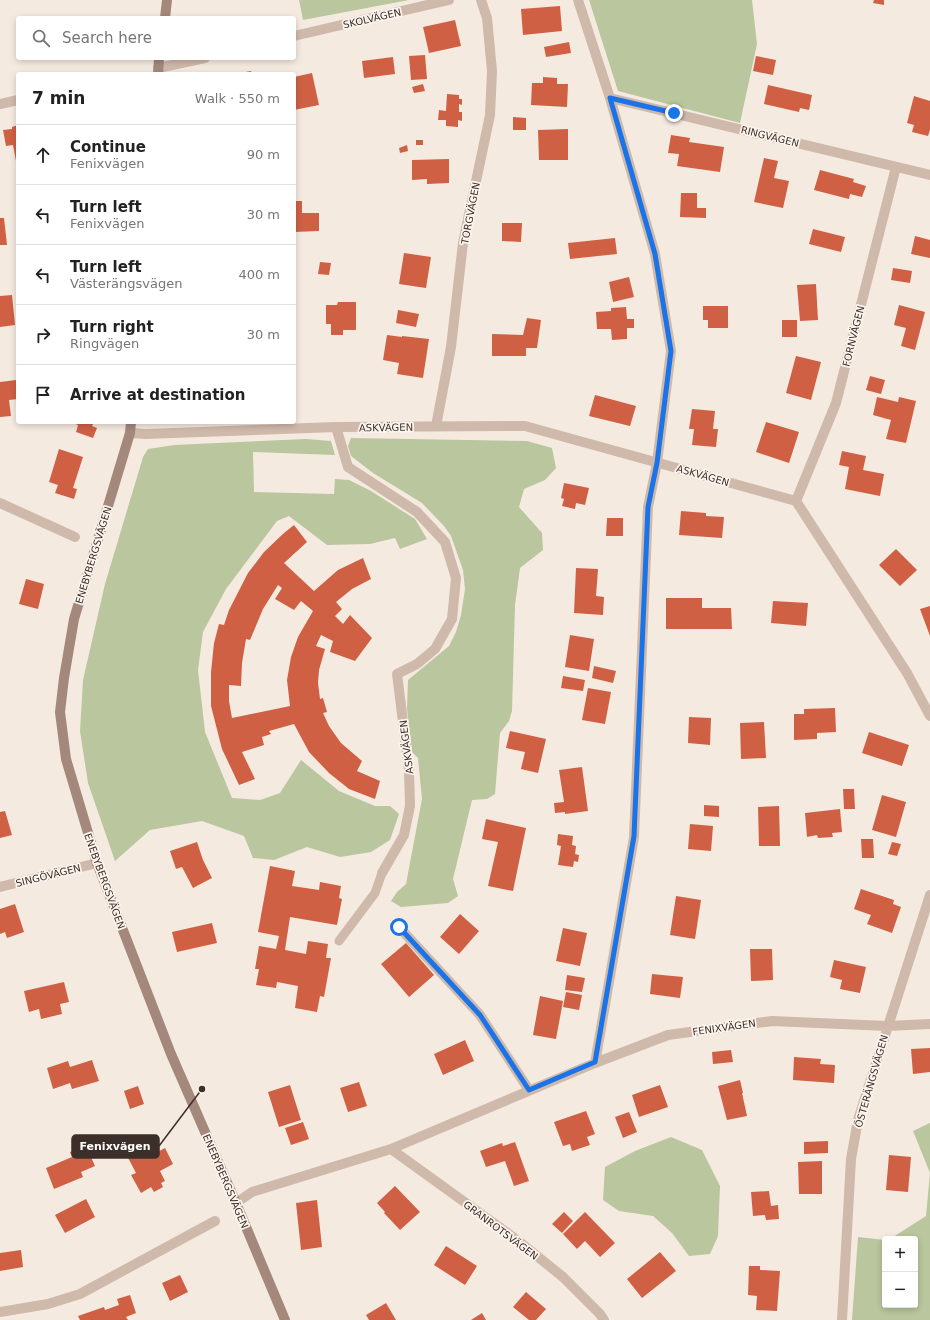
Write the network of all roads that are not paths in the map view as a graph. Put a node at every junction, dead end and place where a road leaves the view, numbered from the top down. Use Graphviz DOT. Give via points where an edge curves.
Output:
graph roads {
  1 [pos="167,0"];
  2 [pos="449,0"];
  3 [pos="481,0"];
  4 [pos="578,0"];
  5 [pos="165,16"];
  6 [pos="296,36"];
  7 [pos="195,60"];
  8 [pos="158,67"];
  9 [pos="610,98"];
  10 [pos="16,100"];
  11 [pos="0,104"];
  12 [pos="896,167"];
  13 [pos="930,175"];
  14 [pos="132,424"];
  15 [pos="436,426"];
  16 [pos="336,427"];
  17 [pos="130,433"];
  18 [pos="657,463"];
  19 [pos="796,501"];
  20 [pos="0,503"];
  21 [pos="75,537"];
  22 [pos="930,716"];
  23 [pos="97,863"];
  24 [pos="382,873"];
  25 [pos="0,887"];
  26 [pos="930,895"];
  27 [pos="399,927"];
  28 [pos="339,941"];
  29 [pos="930,1024"];
  30 [pos="887,1026"];
  31 [pos="595,1062"];
  32 [pos="529,1090"];
  33 [pos="391,1149"];
  34 [pos="236,1202"];
  35 [pos="215,1221"];
  36 [pos="0,1312"];
  37 [pos="285,1320"];
  38 [pos="604,1320"];
  39 [pos="842,1320"];
  1 -- 5 [label="main road"];
  2 -- 6 [label="street, SKOLVÄGEN"];
  3 -- 15 [label="street, TORGVÄGEN" via="487,18 492,71 490,115 463,243 451,347"];
  4 -- 9 [label="street"];
  7 -- 8 [label="street"];
  9 -- 12 [label="street, RINGVÄGEN"];
  9 -- 18 [label="street" via="655,254 671,351"];
  10 -- 11 [label="street"];
  12 -- 13 [label="street, RINGVÄGEN"];
  12 -- 19 [label="street, FORNVÄGEN" via="836,403"];
  14 -- 17 [label="main road, ENEBYBERGSVÄGEN"];
  15 -- 16 [label="street, ASKVÄGEN"];
  15 -- 18 [label="street, ASKVÄGEN" via="525,426"];
  16 -- 17 [label="street, ASKVÄGEN"];
  16 -- 24 [label="street, ASKVÄGEN" via="348,467 417,512 445,542 456,578 452,619 435,649 417,664 397,674 409,770 410,806 404,835"];
  17 -- 23 [label="main road, ENEBYBERGSVÄGEN" via="74,619 60,712 66,759"];
  18 -- 19 [label="street, ASKVÄGEN"];
  18 -- 31 [label="street" via="648,507 634,836"];
  19 -- 22 [label="street" via="907,673"];
  20 -- 21 [label="street"];
  23 -- 25 [label="street, SINGÖVÄGEN"];
  23 -- 34 [label="main road, ENEBYBERGSVÄGEN" via="171,1054"];
  24 -- 28 [label="lane" via="375,893"];
  26 -- 30 [label="street, ÖSTERÄNGSVÄGEN"];
  27 -- 32 [label="street" via="480,1015"];
  29 -- 30 [label="street, FENIXVÄGEN"];
  30 -- 31 [label="street, FENIXVÄGEN" via="772,1021 668,1035"];
  30 -- 39 [label="street, ÖSTERÄNGSVÄGEN" via="858,1120 851,1159"];
  31 -- 32 [label="street, FENIXVÄGEN"];
  32 -- 33 [label="street, FENIXVÄGEN"];
  33 -- 34 [label="street, FENIXVÄGEN" via="252,1192"];
  33 -- 38 [label="street, GRANROTSVÄGEN" via="517,1240 563,1277"];
  34 -- 37 [label="main road, ENEBYBERGSVÄGEN"];
  35 -- 36 [label="street" via="80,1294 48,1304"];
}
